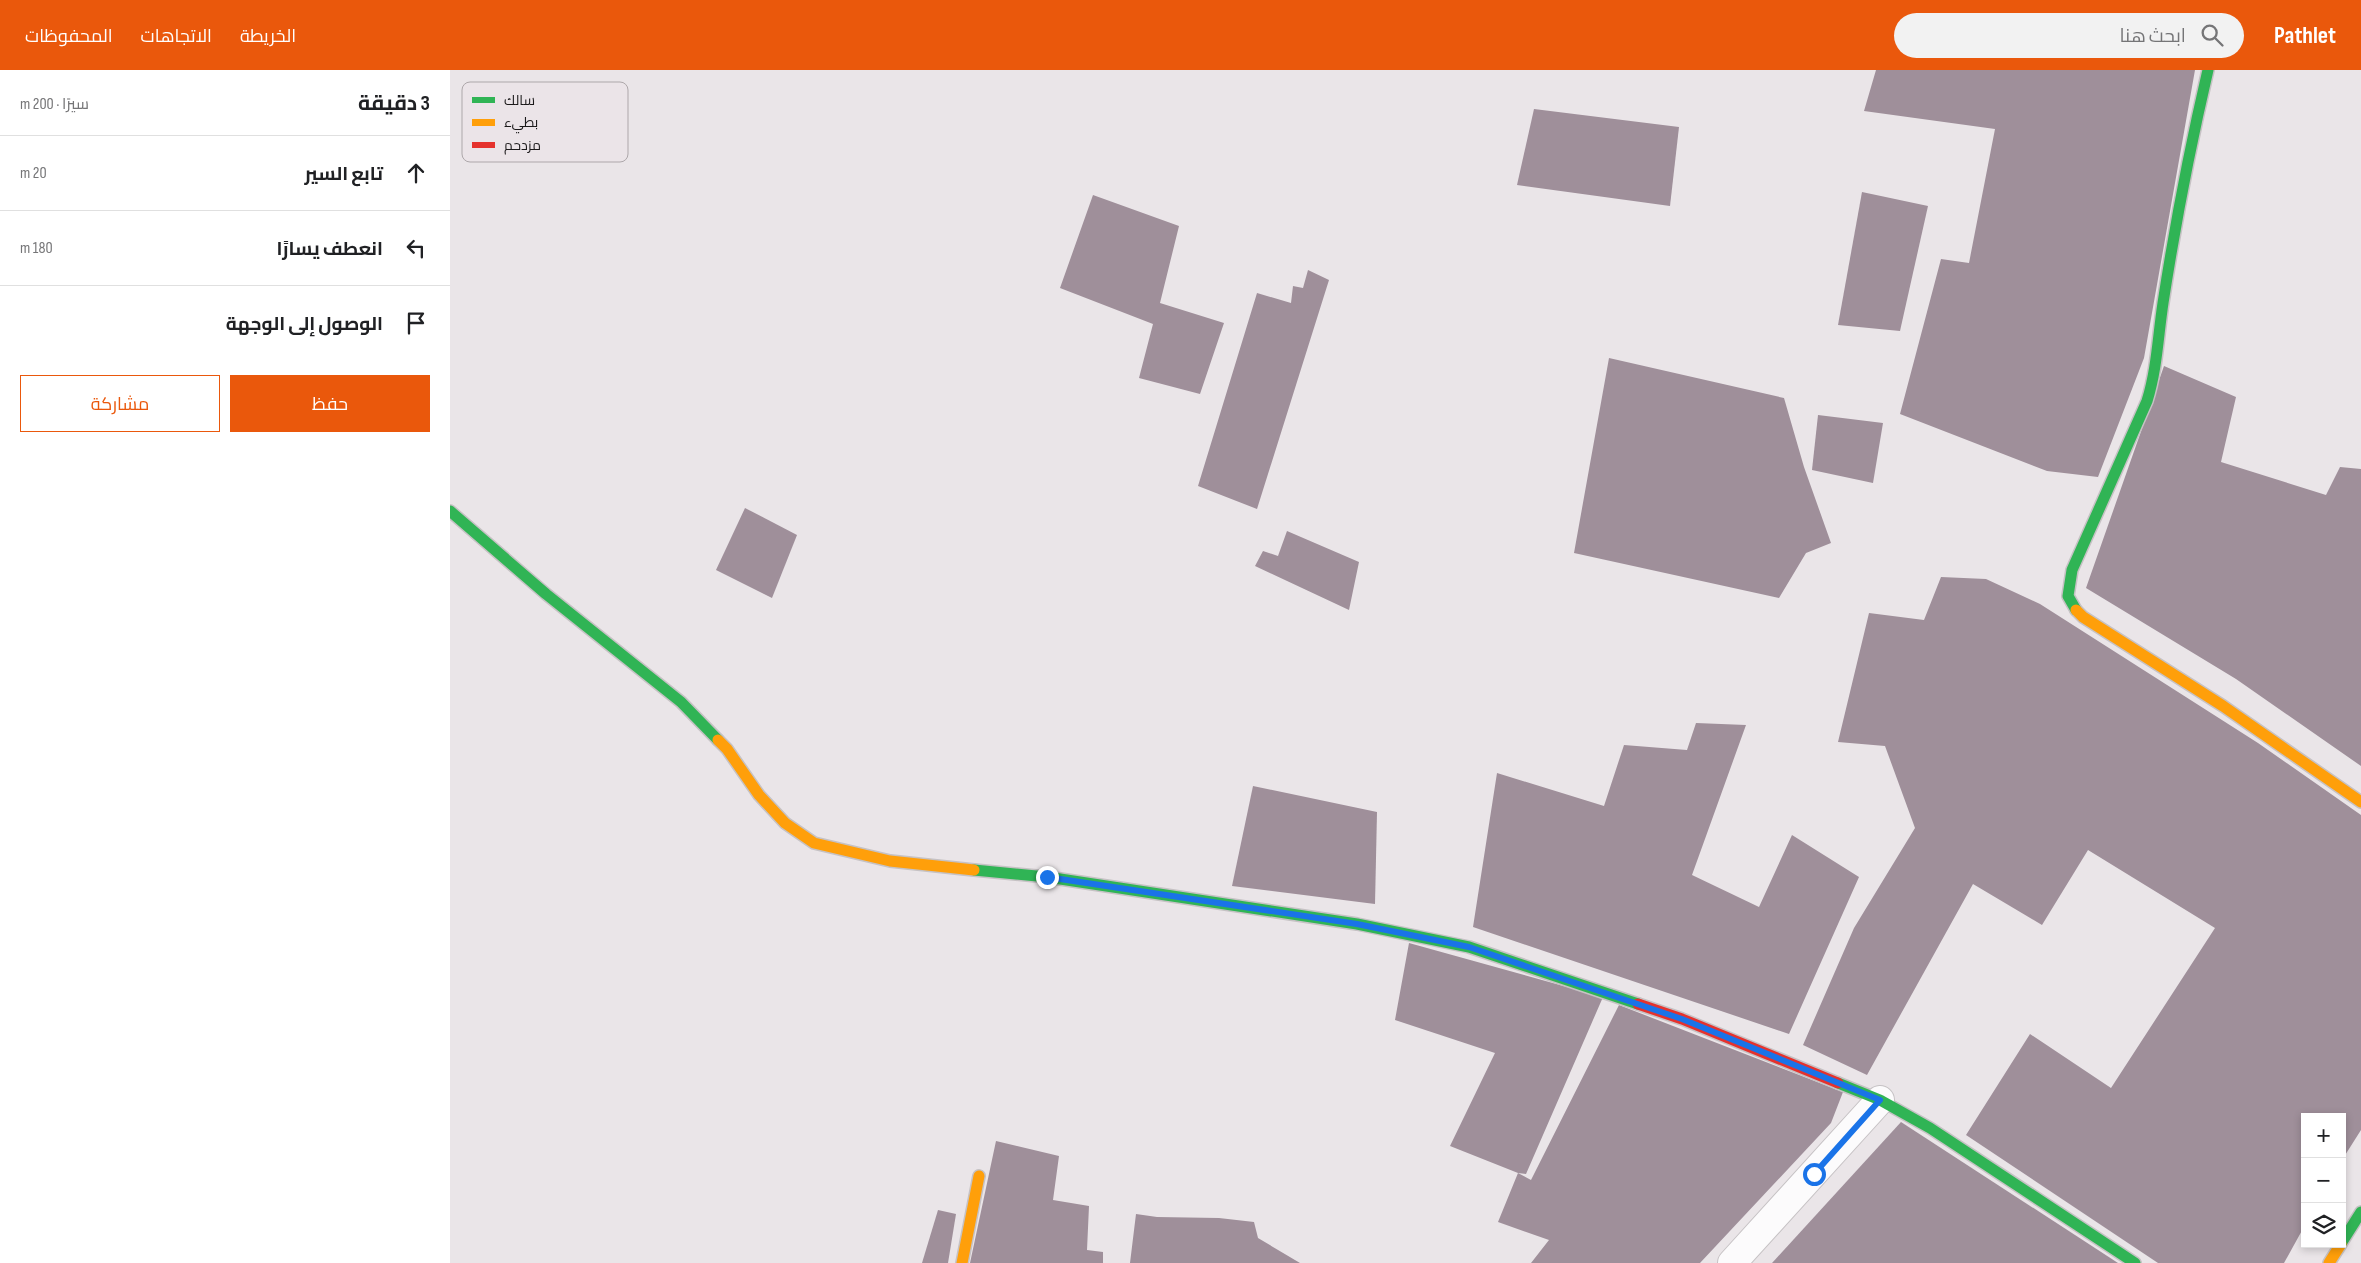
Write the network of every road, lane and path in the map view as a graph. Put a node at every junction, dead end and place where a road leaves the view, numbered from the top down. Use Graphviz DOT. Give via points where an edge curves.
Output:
graph roads {
  1 [pos="2208,70"];
  2 [pos="450,511"];
  3 [pos="2361,802"];
  4 [pos="1880,1100"];
  5 [pos="979,1176"];
  6 [pos="2361,1212"];
  7 [pos="2346,1235"];
  8 [pos="2338,1248"];
  9 [pos="962,1263"];
  10 [pos="1732,1263"];
  11 [pos="2135,1263"];
  12 [pos="2329,1263"];
  1 -- 3 [label="street" via="2163,304 2155,375 2147,401 2072,570 2067,588 2069,604 2083,617 2223,706"];
  2 -- 4 [label="street" via="546,594 680,702 727,749 758,795 785,823 814,843 890,861 1057,878 1357,924 1469,947 1682,1019"];
  4 -- 10 [label="street"];
  4 -- 11 [label="street" via="1930,1128"];
  5 -- 9 [label="street"];
  6 -- 7 [label="street"];
  8 -- 12 [label="street"];
}
